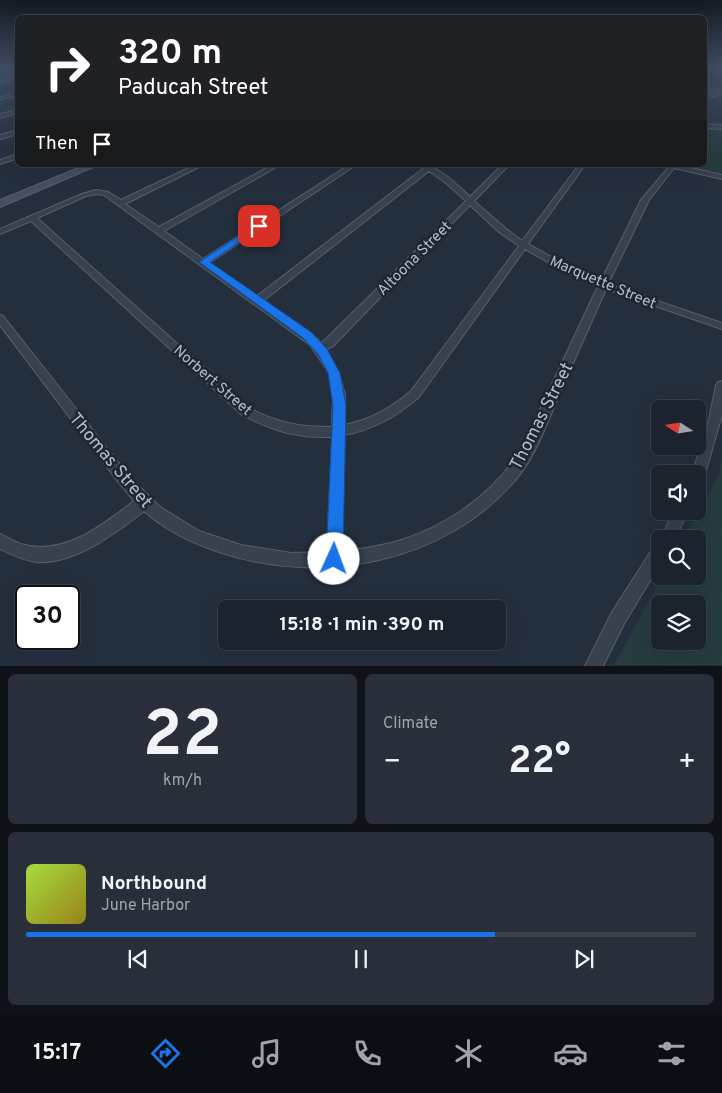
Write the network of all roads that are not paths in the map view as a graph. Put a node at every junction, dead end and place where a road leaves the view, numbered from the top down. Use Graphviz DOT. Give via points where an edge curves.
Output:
graph roads {
  1 [pos="15,112"];
  2 [pos="0,116"];
  3 [pos="707,126"];
  4 [pos="722,128"];
  5 [pos="15,133"];
  6 [pos="0,137"];
  7 [pos="15,157"];
  8 [pos="0,162"];
  9 [pos="89,167"];
  10 [pos="196,167"];
  11 [pos="273,167"];
  12 [pos="350,167"];
  13 [pos="426,167"];
  14 [pos="504,167"];
  15 [pos="581,167"];
  16 [pos="670,167"];
  17 [pos="680,167"];
  18 [pos="722,177"];
  19 [pos="471,201"];
  20 [pos="121,202"];
  21 [pos="1,203"];
  22 [pos="32,218"];
  23 [pos="159,230"];
  24 [pos="0,232"];
  25 [pos="525,246"];
  26 [pos="204,262"];
  27 [pos="605,286"];
  28 [pos="258,300"];
  29 [pos="0,318"];
  30 [pos="722,326"];
  31 [pos="320,348"];
  32 [pos="722,385"];
  33 [pos="338,432"];
  34 [pos="701,465"];
  35 [pos="144,502"];
  36 [pos="0,541"];
  37 [pos="334,559"];
  38 [pos="651,565"];
  39 [pos="593,666"];
  1 -- 2 [label="street"];
  3 -- 4 [label="street"];
  5 -- 6 [label="street"];
  7 -- 8 [label="street"];
  9 -- 21 [label="main road"];
  10 -- 20 [label="street"];
  11 -- 23 [label="street"];
  12 -- 26 [label="street"];
  13 -- 19 [label="street, Marquette Street" via="454,183"];
  13 -- 28 [label="street"];
  14 -- 19 [label="street, Altoona Street"];
  15 -- 25 [label="street, Norbert Street"];
  16 -- 27 [label="street, Thomas Street" via="645,199"];
  17 -- 18 [label="street"];
  19 -- 25 [label="street, Marquette Street" via="492,222"];
  19 -- 31 [label="street, Altoona Street" via="328,344"];
  20 -- 22 [label="street" via="107,193 98,192"];
  20 -- 23 [label="street"];
  22 -- 24 [label="street"];
  22 -- 33 [label="street, Norbert Street" via="245,410 263,422 286,429"];
  23 -- 26 [label="street"];
  25 -- 27 [label="street, Marquette Street"];
  25 -- 33 [label="street, Norbert Street" via="415,394 380,420"];
  26 -- 28 [label="street"];
  27 -- 30 [label="street, Marquette Street"];
  27 -- 37 [label="street, Thomas Street" via="529,448 493,494 450,525 412,543 367,556"];
  28 -- 31 [label="street"];
  29 -- 35 [label="street, Thomas Street"];
  31 -- 33 [label="street" via="337,384"];
  32 -- 34 [label="street"];
  33 -- 37 [label="street"];
  35 -- 36 [label="street" via="102,533 68,549 48,553 24,552"];
  35 -- 37 [label="street, Thomas Street" via="175,526 221,547 275,558"];
  38 -- 39 [label="street"];
}
